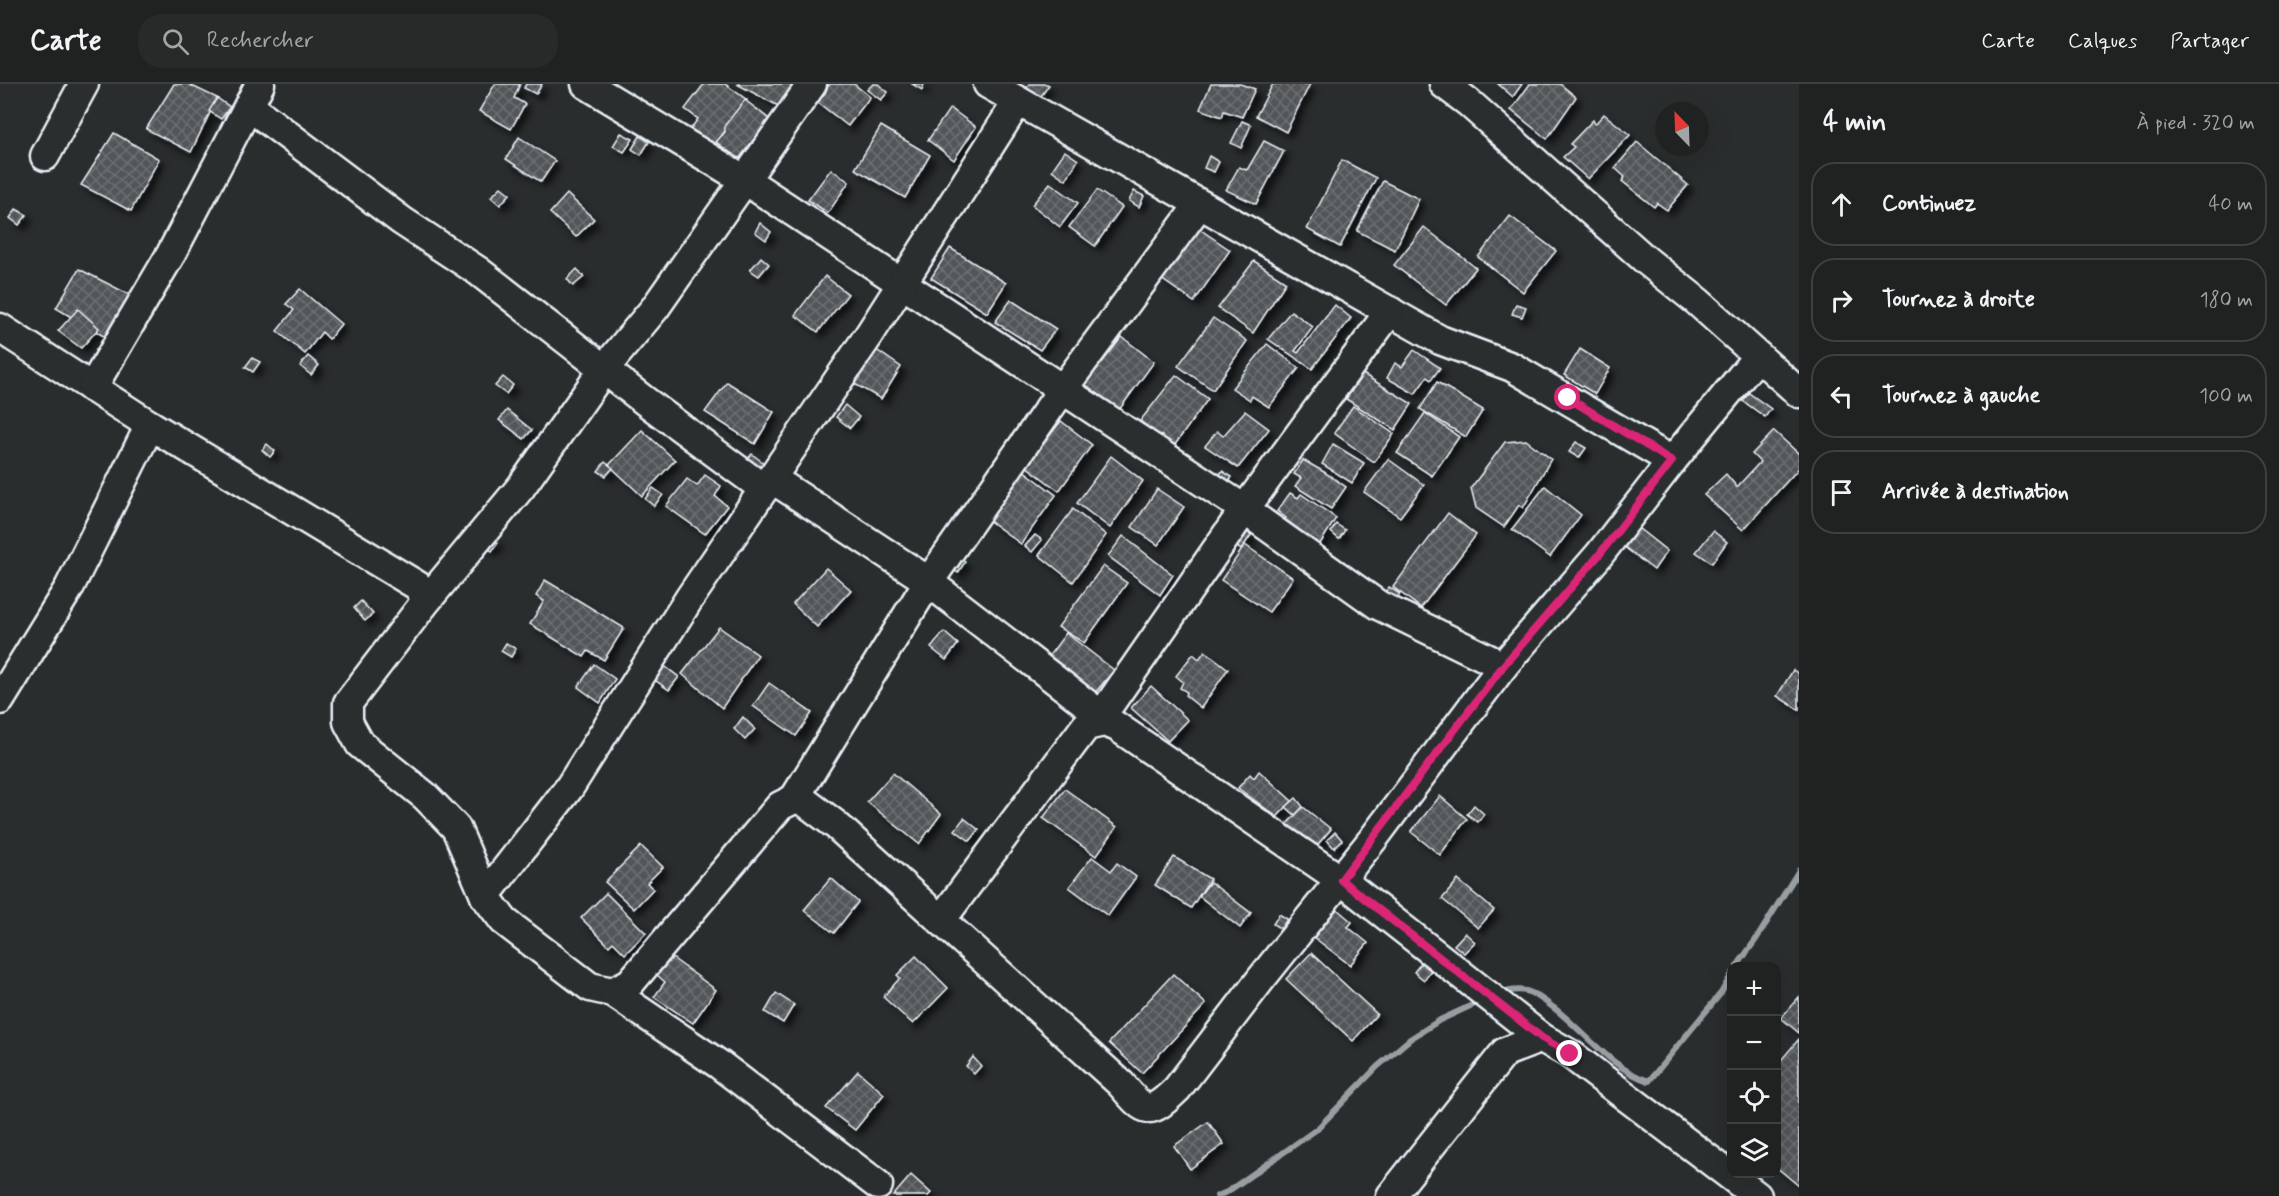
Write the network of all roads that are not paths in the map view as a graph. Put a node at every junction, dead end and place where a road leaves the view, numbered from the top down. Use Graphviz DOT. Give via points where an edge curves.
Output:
graph roads {
  1 [pos="84,84"];
  2 [pos="586,84"];
  3 [pos="813,84"];
  4 [pos="988,84"];
  5 [pos="1444,84"];
  6 [pos="617,92"];
  7 [pos="255,95"];
  8 [pos="1018,101"];
  9 [pos="45,156"];
  10 [pos="745,180"];
  11 [pos="1199,205"];
  12 [pos="902,284"];
  13 [pos="1390,311"];
  14 [pos="0,328"];
  15 [pos="1758,356"];
  16 [pos="604,369"];
  17 [pos="92,388"];
  18 [pos="1062,390"];
  19 [pos="1799,393"];
  20 [pos="150,425"];
  21 [pos="1672,461"];
  22 [pos="768,484"];
  23 [pos="1244,510"];
  24 [pos="929,582"];
  25 [pos="423,605"];
  26 [pos="1503,666"];
  27 [pos="0,700"];
  28 [pos="1109,721"];
  29 [pos="794,799"];
  30 [pos="1341,880"];
  31 [pos="485,896"];
  32 [pos="941,920"];
  33 [pos="612,992"];
  34 [pos="1542,1038"];
  35 [pos="878,1185"];
  36 [pos="1391,1196"];
  37 [pos="1757,1196"];
  1 -- 9 [label="street"];
  2 -- 6 [label="street"];
  3 -- 10 [label="street"];
  4 -- 8 [label="street"];
  5 -- 15 [label="street"];
  6 -- 10 [label="street"];
  7 -- 16 [label="street" via="402,220 478,271"];
  7 -- 17 [label="street" via="171,254"];
  8 -- 11 [label="street"];
  8 -- 12 [label="street"];
  10 -- 12 [label="street"];
  10 -- 16 [label="street" via="655,308"];
  11 -- 13 [label="street"];
  11 -- 18 [label="street"];
  12 -- 18 [label="street"];
  12 -- 22 [label="street"];
  13 -- 21 [label="street" via="1440,340 1512,367"];
  13 -- 23 [label="street"];
  14 -- 17 [label="street"];
  15 -- 19 [label="street"];
  15 -- 21 [label="street"];
  16 -- 22 [label="street"];
  16 -- 25 [label="street" via="521,487"];
  17 -- 20 [label="street"];
  18 -- 23 [label="street"];
  18 -- 24 [label="street"];
  20 -- 25 [label="street" via="418,586 424,596"];
  20 -- 27 [label="street" via="69,588"];
  21 -- 26 [label="street" via="1599,555"];
  22 -- 24 [label="street"];
  22 -- 31 [label="street" via="689,599 569,788"];
  23 -- 26 [label="street" via="1377,604"];
  23 -- 28 [label="street"];
  24 -- 28 [label="street"];
  24 -- 29 [label="street"];
  25 -- 31 [label="street" via="348,703 348,722 360,744 425,796 456,828"];
  26 -- 30 [label="street"];
  28 -- 30 [label="street"];
  28 -- 32 [label="street" via="1086,726"];
  29 -- 32 [label="street" via="804,801 836,825"];
  29 -- 33 [label="street" via="780,806 630,983"];
  30 -- 32 [label="street" via="1177,1089 1153,1109 1140,1106 1121,1084"];
  30 -- 34 [label="street"];
  31 -- 33 [label="street" via="504,921 590,987"];
  33 -- 35 [label="street" via="720,1065"];
  34 -- 36 [label="street" via="1505,1052"];
  34 -- 37 [label="street" via="1570,1054"];
}
